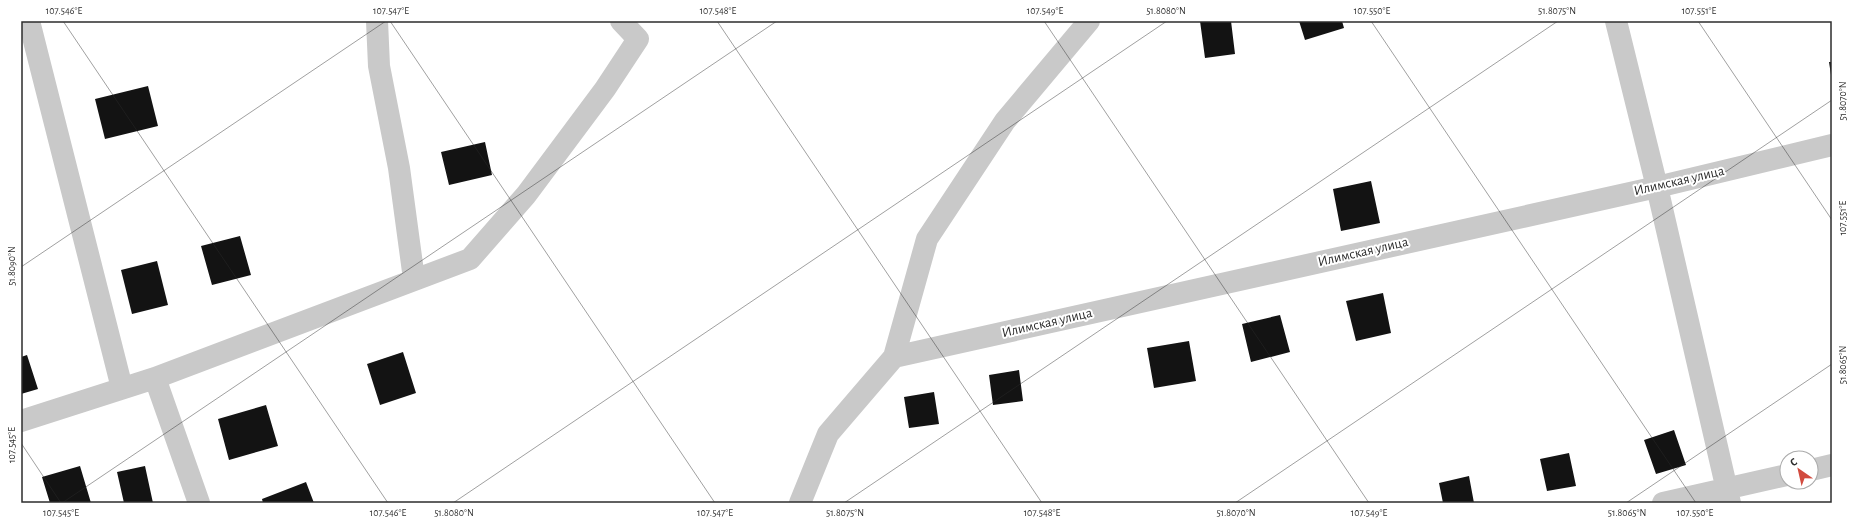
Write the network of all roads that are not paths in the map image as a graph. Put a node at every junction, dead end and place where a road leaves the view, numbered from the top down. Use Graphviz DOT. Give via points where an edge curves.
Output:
graph roads {
  1 [pos="29,21"];
  2 [pos="377,21"];
  3 [pos="621,21"];
  4 [pos="1089,21"];
  5 [pos="1616,21"];
  6 [pos="1832,145"];
  7 [pos="1657,187"];
  8 [pos="414,279"];
  9 [pos="894,357"];
  10 [pos="155,378"];
  11 [pos="122,388"];
  12 [pos="21,421"];
  13 [pos="1832,465"];
  14 [pos="1819,468"];
  15 [pos="1779,478"];
  16 [pos="1729,496"];
  17 [pos="199,503"];
  18 [pos="800,503"];
  19 [pos="1663,503"];
  1 -- 11 [label="street"];
  2 -- 8 [label="street" via="379,66 399,168"];
  3 -- 8 [label="street" via="638,39 605,89 526,195 470,259"];
  4 -- 9 [label="street" via="1005,121 928,239"];
  5 -- 7 [label="street"];
  6 -- 7 [label="street, Илимская улица"];
  7 -- 9 [label="street, Илимская улица"];
  7 -- 16 [label="street"];
  8 -- 10 [label="street"];
  9 -- 18 [label="street" via="828,434"];
  10 -- 11 [label="street"];
  10 -- 17 [label="street"];
  11 -- 12 [label="street"];
  13 -- 14 [label="street"];
  15 -- 16 [label="street"];
  16 -- 19 [label="street"];
}
